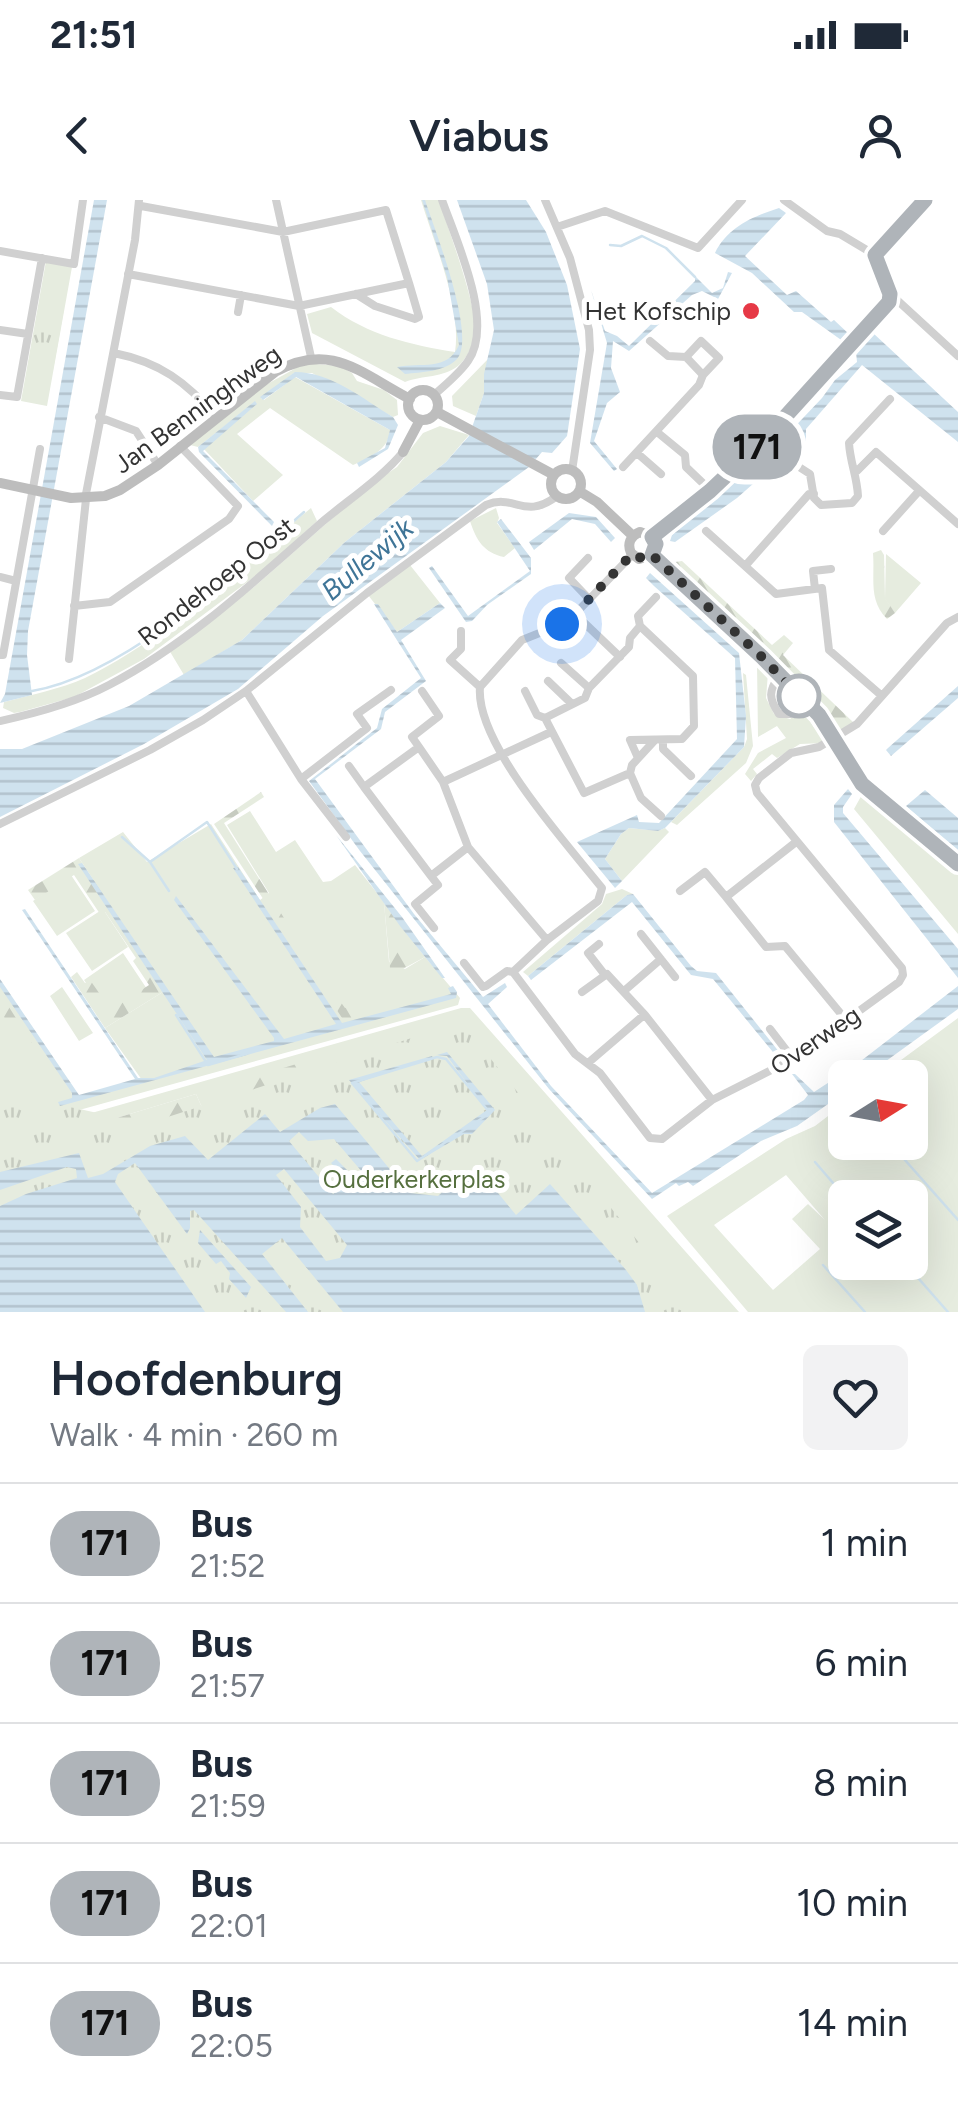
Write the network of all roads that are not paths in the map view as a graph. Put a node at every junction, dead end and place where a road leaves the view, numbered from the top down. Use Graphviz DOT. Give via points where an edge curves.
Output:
graph roads {
  1 [pos="84,200"];
  2 [pos="276,200"];
  3 [pos="442,200"];
  4 [pos="544,200"];
  5 [pos="742,200"];
  6 [pos="784,200"];
  7 [pos="925,200"];
  8 [pos="140,203"];
  9 [pos="557,227"];
  10 [pos="283,232"];
  11 [pos="0,251"];
  12 [pos="875,255"];
  13 [pos="42,258"];
  14 [pos="128,274"];
  15 [pos="409,283"];
  16 [pos="356,294"];
  17 [pos="241,295"];
  18 [pos="890,298"];
  19 [pos="300,306"];
  20 [pos="238,312"];
  21 [pos="0,330"];
  22 [pos="28,334"];
  23 [pos="650,341"];
  24 [pos="114,353"];
  25 [pos="958,356"];
  26 [pos="311,357"];
  27 [pos="686,357"];
  28 [pos="703,374"];
  29 [pos="0,395"];
  30 [pos="434,395"];
  31 [pos="410,398"];
  32 [pos="890,399"];
  33 [pos="436,412"];
  34 [pos="99,417"];
  35 [pos="216,417"];
  36 [pos="420,420"];
  37 [pos="658,432"];
  38 [pos="765,439"];
  39 [pos="180,446"];
  40 [pos="40,449"];
  41 [pos="403,452"];
  42 [pos="638,453"];
  43 [pos="158,465"];
  44 [pos="623,467"];
  45 [pos="572,471"];
  46 [pos="857,471"];
  47 [pos="661,474"];
  48 [pos="554,475"];
  49 [pos="0,483"];
  50 [pos="34,491"];
  51 [pos="579,491"];
  52 [pos="710,491"];
  53 [pos="919,491"];
  54 [pos="814,494"];
  55 [pos="557,496"];
  56 [pos="86,499"];
  57 [pos="958,524"];
  58 [pos="706,531"];
  59 [pos="883,532"];
  60 [pos="633,536"];
  61 [pos="652,537"];
  62 [pos="632,554"];
  63 [pos="652,555"];
  64 [pos="588,558"];
  65 [pos="746,565"];
  66 [pos="831,569"];
  67 [pos="0,577"];
  68 [pos="558,578"];
  69 [pos="568,578"];
  70 [pos="16,581"];
  71 [pos="815,589"];
  72 [pos="656,597"];
  73 [pos="589,599"];
  74 [pos="74,606"];
  75 [pos="575,614"];
  76 [pos="958,617"];
  77 [pos="640,626"];
  78 [pos="461,631"];
  79 [pos="0,654"];
  80 [pos="620,657"];
  81 [pos="69,659"];
  82 [pos="561,664"];
  83 [pos="779,675"];
  84 [pos="548,681"];
  85 [pos="480,686"];
  86 [pos="588,688"];
  87 [pos="391,690"];
  88 [pos="246,691"];
  89 [pos="422,691"];
  90 [pos="526,692"];
  91 [pos="882,696"];
  92 [pos="805,701"];
  93 [pos="572,704"];
  94 [pos="545,718"];
  95 [pos="0,721"];
  96 [pos="552,732"];
  97 [pos="659,740"];
  98 [pos="834,740"];
  99 [pos="419,747"];
  100 [pos="502,754"];
  101 [pos="638,758"];
  102 [pos="349,766"];
  103 [pos="630,773"];
  104 [pos="691,776"];
  105 [pos="300,779"];
  106 [pos="443,782"];
  107 [pos="364,788"];
  108 [pos="661,816"];
  109 [pos="0,824"];
  110 [pos="346,837"];
  111 [pos="796,842"];
  112 [pos="468,847"];
  113 [pos="958,864"];
  114 [pos="431,876"];
  115 [pos="680,891"];
  116 [pos="726,897"];
  117 [pos="434,928"];
  118 [pos="641,934"];
  119 [pos="547,940"];
  120 [pos="599,944"];
  121 [pos="661,959"];
  122 [pos="464,963"];
  123 [pos="513,972"];
  124 [pos="605,975"];
  125 [pos="675,977"];
  126 [pos="582,992"];
  127 [pos="624,992"];
  128 [pos="644,1015"];
  129 [pos="846,1020"];
  130 [pos="770,1029"];
  131 [pos="793,1060"];
  132 [pos="588,1063"];
  133 [pos="712,1100"];
  1 -- 13 [label="street" via="74,264"];
  2 -- 10 [label="street"];
  3 -- 30 [label="street" via="469,279 478,332 468,362"];
  4 -- 9 [label="street"];
  5 -- 9 [label="street" via="698,248 605,212"];
  6 -- 12 [label="street"];
  7 -- 12 [label="street"];
  8 -- 10 [label="street"];
  8 -- 14 [label="street"];
  9 -- 45 [label="street" via="590,330"];
  10 -- 15 [label="street" via="386,210"];
  10 -- 19 [label="street"];
  11 -- 13 [label="street"];
  12 -- 18 [label="street"];
  13 -- 22 [label="street"];
  14 -- 17 [label="street"];
  14 -- 24 [label="street"];
  15 -- 16 [label="street"];
  15 -- 16 [label="street" via="419,317"];
  16 -- 19 [label="street"];
  17 -- 19 [label="street"];
  17 -- 20 [label="street"];
  18 -- 25 [label="street"];
  18 -- 38 [label="street"];
  19 -- 26 [label="street"];
  21 -- 22 [label="street"];
  22 -- 29 [label="street" via="17,398"];
  23 -- 27 [label="street" via="668,356"];
  24 -- 34 [label="street"];
  24 -- 35 [label="street" via="178,377"];
  26 -- 31 [label="street, Jan Benninghweg" via="343,363"];
  26 -- 35 [label="street, Jan Benninghweg" via="275,372"];
  27 -- 28 [label="street"];
  27 -- 28 [label="street" via="701,341 719,358"];
  28 -- 37 [label="street"];
  30 -- 31 [label="street" via="421,391"];
  30 -- 33 [label="street"];
  31 -- 36 [label="street" via="410,412"];
  32 -- 46 [label="street" via="849,443"];
  33 -- 36 [label="street"];
  33 -- 48 [label="street"];
  34 -- 43 [label="street" via="136,431"];
  34 -- 56 [label="street"];
  35 -- 39 [label="street, Jan Benninghweg"];
  36 -- 41 [label="street, Rondehoep Oost"];
  37 -- 42 [label="street"];
  37 -- 52 [label="street"];
  38 -- 52 [label="street"];
  38 -- 54 [label="street" via="810,474"];
  39 -- 43 [label="street, Jan Benninghweg"];
  39 -- 74 [label="street" via="238,506 110,602"];
  40 -- 50 [label="street"];
  41 -- 95 [label="street, Rondehoep Oost" via="236,597 141,666 74,701"];
  42 -- 44 [label="street"];
  42 -- 47 [label="street"];
  43 -- 56 [label="street, Jan Benninghweg" via="130,486"];
  45 -- 48 [label="street"];
  45 -- 51 [label="street"];
  46 -- 53 [label="street" via="876,452"];
  46 -- 54 [label="street" via="852,503 821,505"];
  48 -- 55 [label="street"];
  49 -- 50 [label="street, Jan Benninghweg"];
  50 -- 56 [label="street, Jan Benninghweg"];
  50 -- 70 [label="street"];
  51 -- 55 [label="street" via="569,499"];
  51 -- 60 [label="street"];
  52 -- 61 [label="street"];
  53 -- 57 [label="street"];
  53 -- 59 [label="street"];
  54 -- 65 [label="street"];
  55 -- 88 [label="street" via="534,508 486,505"];
  56 -- 74 [label="street"];
  58 -- 65 [label="street"];
  60 -- 61 [label="street"];
  60 -- 62 [label="street"];
  61 -- 63 [label="street"];
  62 -- 63 [label="street"];
  62 -- 73 [label="street"];
  63 -- 83 [label="street"];
  64 -- 69 [label="street"];
  65 -- 71 [label="street" via="776,594"];
  66 -- 71 [label="street" via="813,571"];
  67 -- 70 [label="street"];
  68 -- 69 [label="street"];
  69 -- 73 [label="street"];
  70 -- 79 [label="street"];
  71 -- 91 [label="street" via="822,588 829,650"];
  72 -- 77 [label="street" via="638,616"];
  73 -- 75 [label="street"];
  74 -- 81 [label="street"];
  75 -- 80 [label="street"];
  75 -- 85 [label="street" via="522,640"];
  76 -- 91 [label="street"];
  77 -- 80 [label="street"];
  77 -- 97 [label="street" via="693,676 694,726 682,739"];
  78 -- 85 [label="street" via="461,649 450,660"];
  80 -- 86 [label="street"];
  82 -- 86 [label="street"];
  83 -- 92 [label="street"];
  83 -- 92 [label="street" via="770,689 779,714 791,714"];
  84 -- 93 [label="street"];
  85 -- 100 [label="street" via="482,710"];
  86 -- 93 [label="street"];
  87 -- 105 [label="street" via="357,714 367,728"];
  88 -- 105 [label="street"];
  88 -- 109 [label="street" via="150,750"];
  89 -- 99 [label="street" via="440,716 412,737"];
  90 -- 94 [label="street" via="537,716"];
  91 -- 98 [label="street"];
  92 -- 98 [label="street"];
  93 -- 94 [label="street"];
  94 -- 96 [label="street"];
  96 -- 100 [label="street"];
  96 -- 103 [label="street" via="584,792"];
  97 -- 101 [label="street"];
  97 -- 101 [label="street" via="630,740"];
  97 -- 104 [label="street"];
  98 -- 111 [label="street, Overweg" via="791,753 755,785"];
  98 -- 113 [label="street" via="862,784"];
  99 -- 106 [label="street"];
  99 -- 107 [label="street"];
  100 -- 106 [label="street"];
  100 -- 119 [label="street" via="602,888 598,901"];
  101 -- 103 [label="street"];
  102 -- 107 [label="street"];
  103 -- 108 [label="street" via="641,798"];
  105 -- 110 [label="street"];
  106 -- 112 [label="street"];
  107 -- 114 [label="street"];
  111 -- 116 [label="street"];
  111 -- 129 [label="street, Overweg" via="902,968 899,982"];
  112 -- 114 [label="street"];
  112 -- 119 [label="street"];
  114 -- 117 [label="street" via="438,884 415,904"];
  115 -- 116 [label="street" via="705,872"];
  116 -- 129 [label="street" via="766,947 785,946"];
  118 -- 121 [label="street"];
  119 -- 123 [label="street"];
  120 -- 124 [label="street" via="588,952"];
  121 -- 125 [label="street"];
  121 -- 127 [label="street"];
  122 -- 123 [label="street" via="482,986"];
  123 -- 132 [label="street, Overweg"];
  124 -- 126 [label="street"];
  124 -- 127 [label="street"];
  127 -- 128 [label="street"];
  128 -- 132 [label="street"];
  128 -- 133 [label="street"];
  129 -- 131 [label="street, Overweg"];
  130 -- 131 [label="street"];
  131 -- 133 [label="street, Overweg"];
  132 -- 133 [label="street, Overweg" via="650,1138 662,1139"];
}
